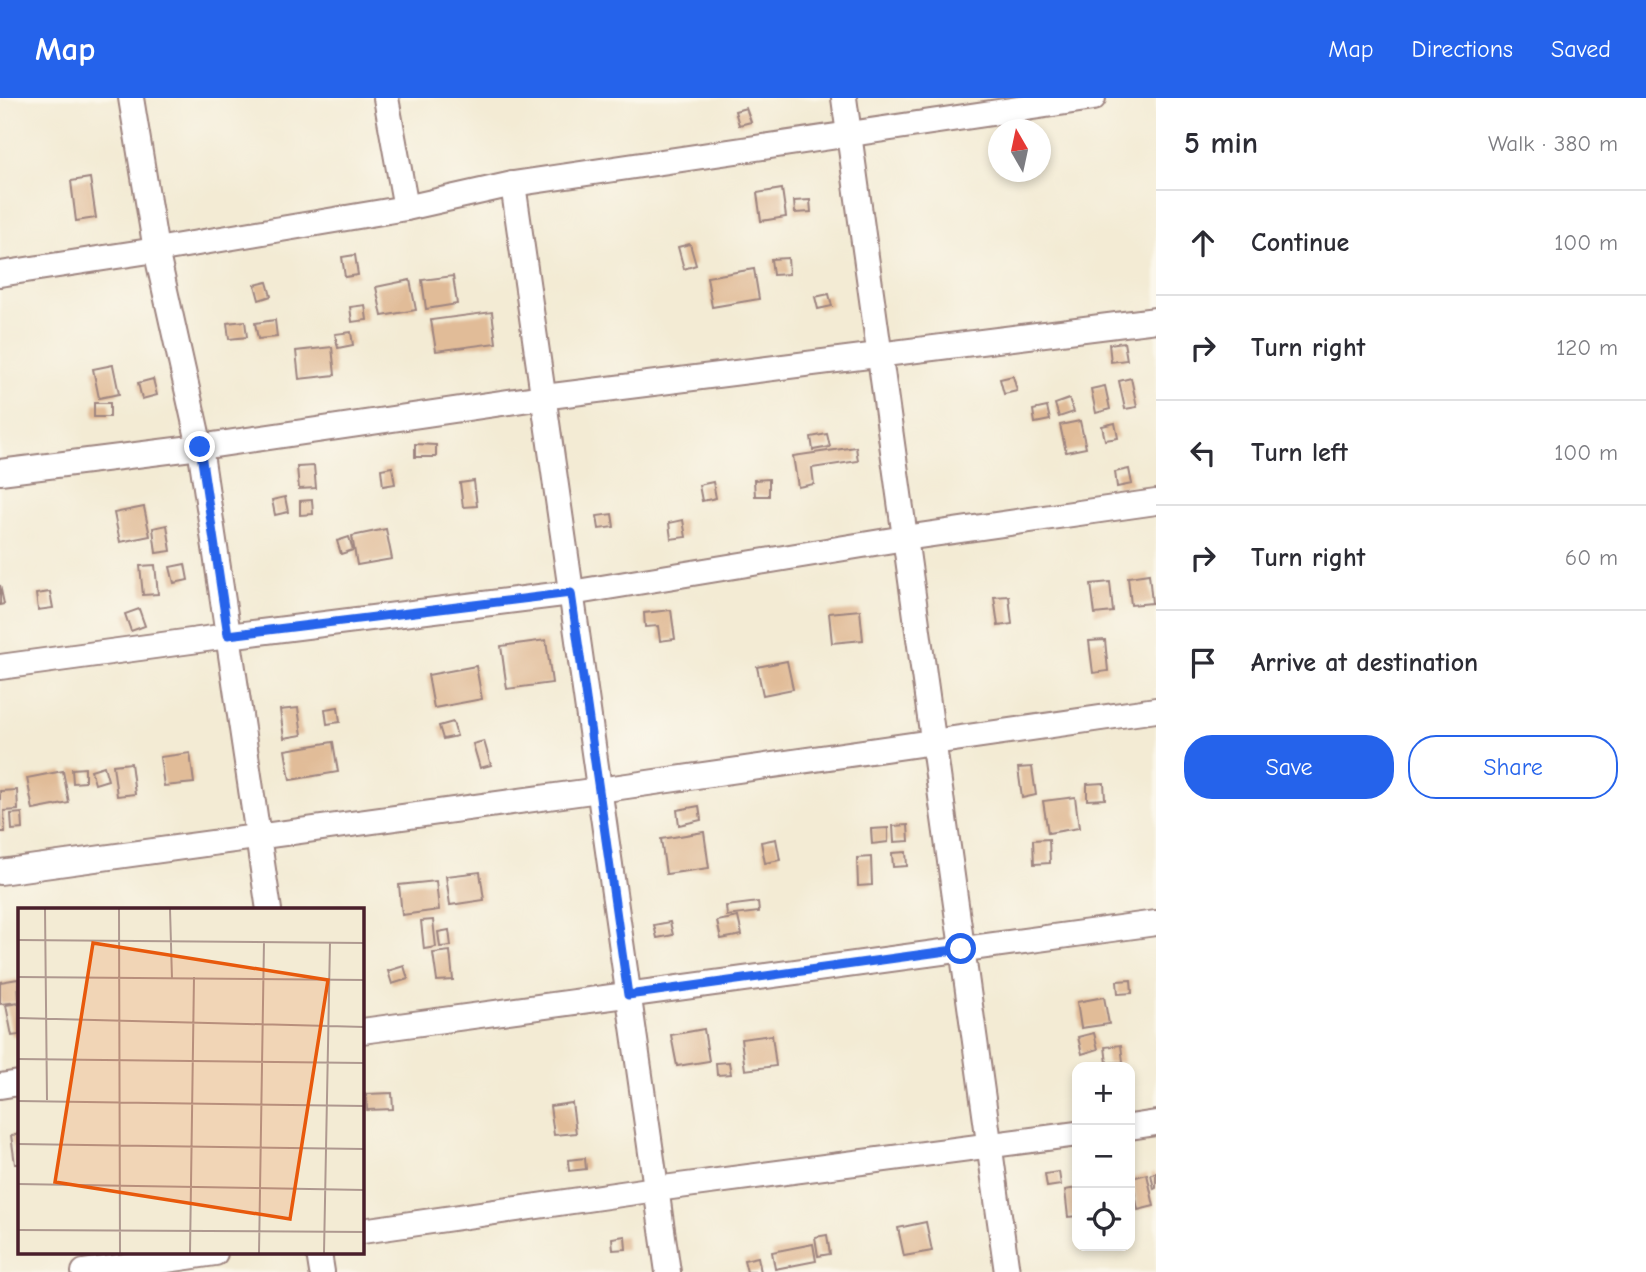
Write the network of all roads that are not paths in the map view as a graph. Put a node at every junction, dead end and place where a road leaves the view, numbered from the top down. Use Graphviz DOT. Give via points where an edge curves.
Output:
graph roads {
  1 [pos="131,98"];
  2 [pos="386,98"];
  3 [pos="844,98"];
  4 [pos="1093,98"];
  5 [pos="850,135"];
  6 [pos="513,184"];
  7 [pos="406,208"];
  8 [pos="156,250"];
  9 [pos="0,274"];
  10 [pos="1156,320"];
  11 [pos="880,355"];
  12 [pos="543,397"];
  13 [pos="200,447"];
  14 [pos="0,472"];
  15 [pos="1156,502"];
  16 [pos="905,538"];
  17 [pos="571,593"];
  18 [pos="228,635"];
  19 [pos="0,667"];
  20 [pos="1156,710"];
  21 [pos="933,742"];
  22 [pos="599,790"];
  23 [pos="258,836"];
  24 [pos="0,872"];
  25 [pos="269,908"];
  26 [pos="1156,923"];
  27 [pos="961,949"];
  28 [pos="628,995"];
  29 [pos="364,1031"];
  30 [pos="18,1083"];
  31 [pos="0,1086"];
  32 [pos="1156,1123"];
  33 [pos="1135,1126"];
  34 [pos="1072,1135"];
  35 [pos="990,1147"];
  36 [pos="656,1189"];
  37 [pos="364,1231"];
  38 [pos="208,1254"];
  39 [pos="319,1254"];
  40 [pos="84,1272"];
  41 [pos="322,1272"];
  42 [pos="667,1272"];
  43 [pos="1007,1272"];
  1 -- 8 [label="street"];
  2 -- 7 [label="street"];
  3 -- 5 [label="street"];
  4 -- 5 [label="street"];
  5 -- 6 [label="street"];
  5 -- 11 [label="street"];
  6 -- 7 [label="street"];
  6 -- 12 [label="street"];
  7 -- 8 [label="street"];
  8 -- 9 [label="street"];
  8 -- 13 [label="street"];
  10 -- 11 [label="street"];
  11 -- 12 [label="street"];
  11 -- 16 [label="street"];
  12 -- 13 [label="street"];
  12 -- 17 [label="street"];
  13 -- 14 [label="street"];
  13 -- 18 [label="street"];
  15 -- 16 [label="street"];
  16 -- 17 [label="street"];
  16 -- 21 [label="street"];
  17 -- 18 [label="street"];
  17 -- 22 [label="street"];
  18 -- 19 [label="street"];
  18 -- 23 [label="street"];
  20 -- 21 [label="street"];
  21 -- 22 [label="street"];
  21 -- 27 [label="street"];
  22 -- 23 [label="street"];
  22 -- 28 [label="street"];
  23 -- 24 [label="street"];
  23 -- 25 [label="street"];
  26 -- 27 [label="street"];
  27 -- 28 [label="street"];
  27 -- 35 [label="street"];
  28 -- 29 [label="street"];
  28 -- 36 [label="street"];
  30 -- 31 [label="street"];
  32 -- 33 [label="street"];
  34 -- 35 [label="street"];
  35 -- 36 [label="street"];
  35 -- 43 [label="street"];
  36 -- 37 [label="street"];
  36 -- 42 [label="street"];
  38 -- 40 [label="street"];
  39 -- 41 [label="street"];
}
